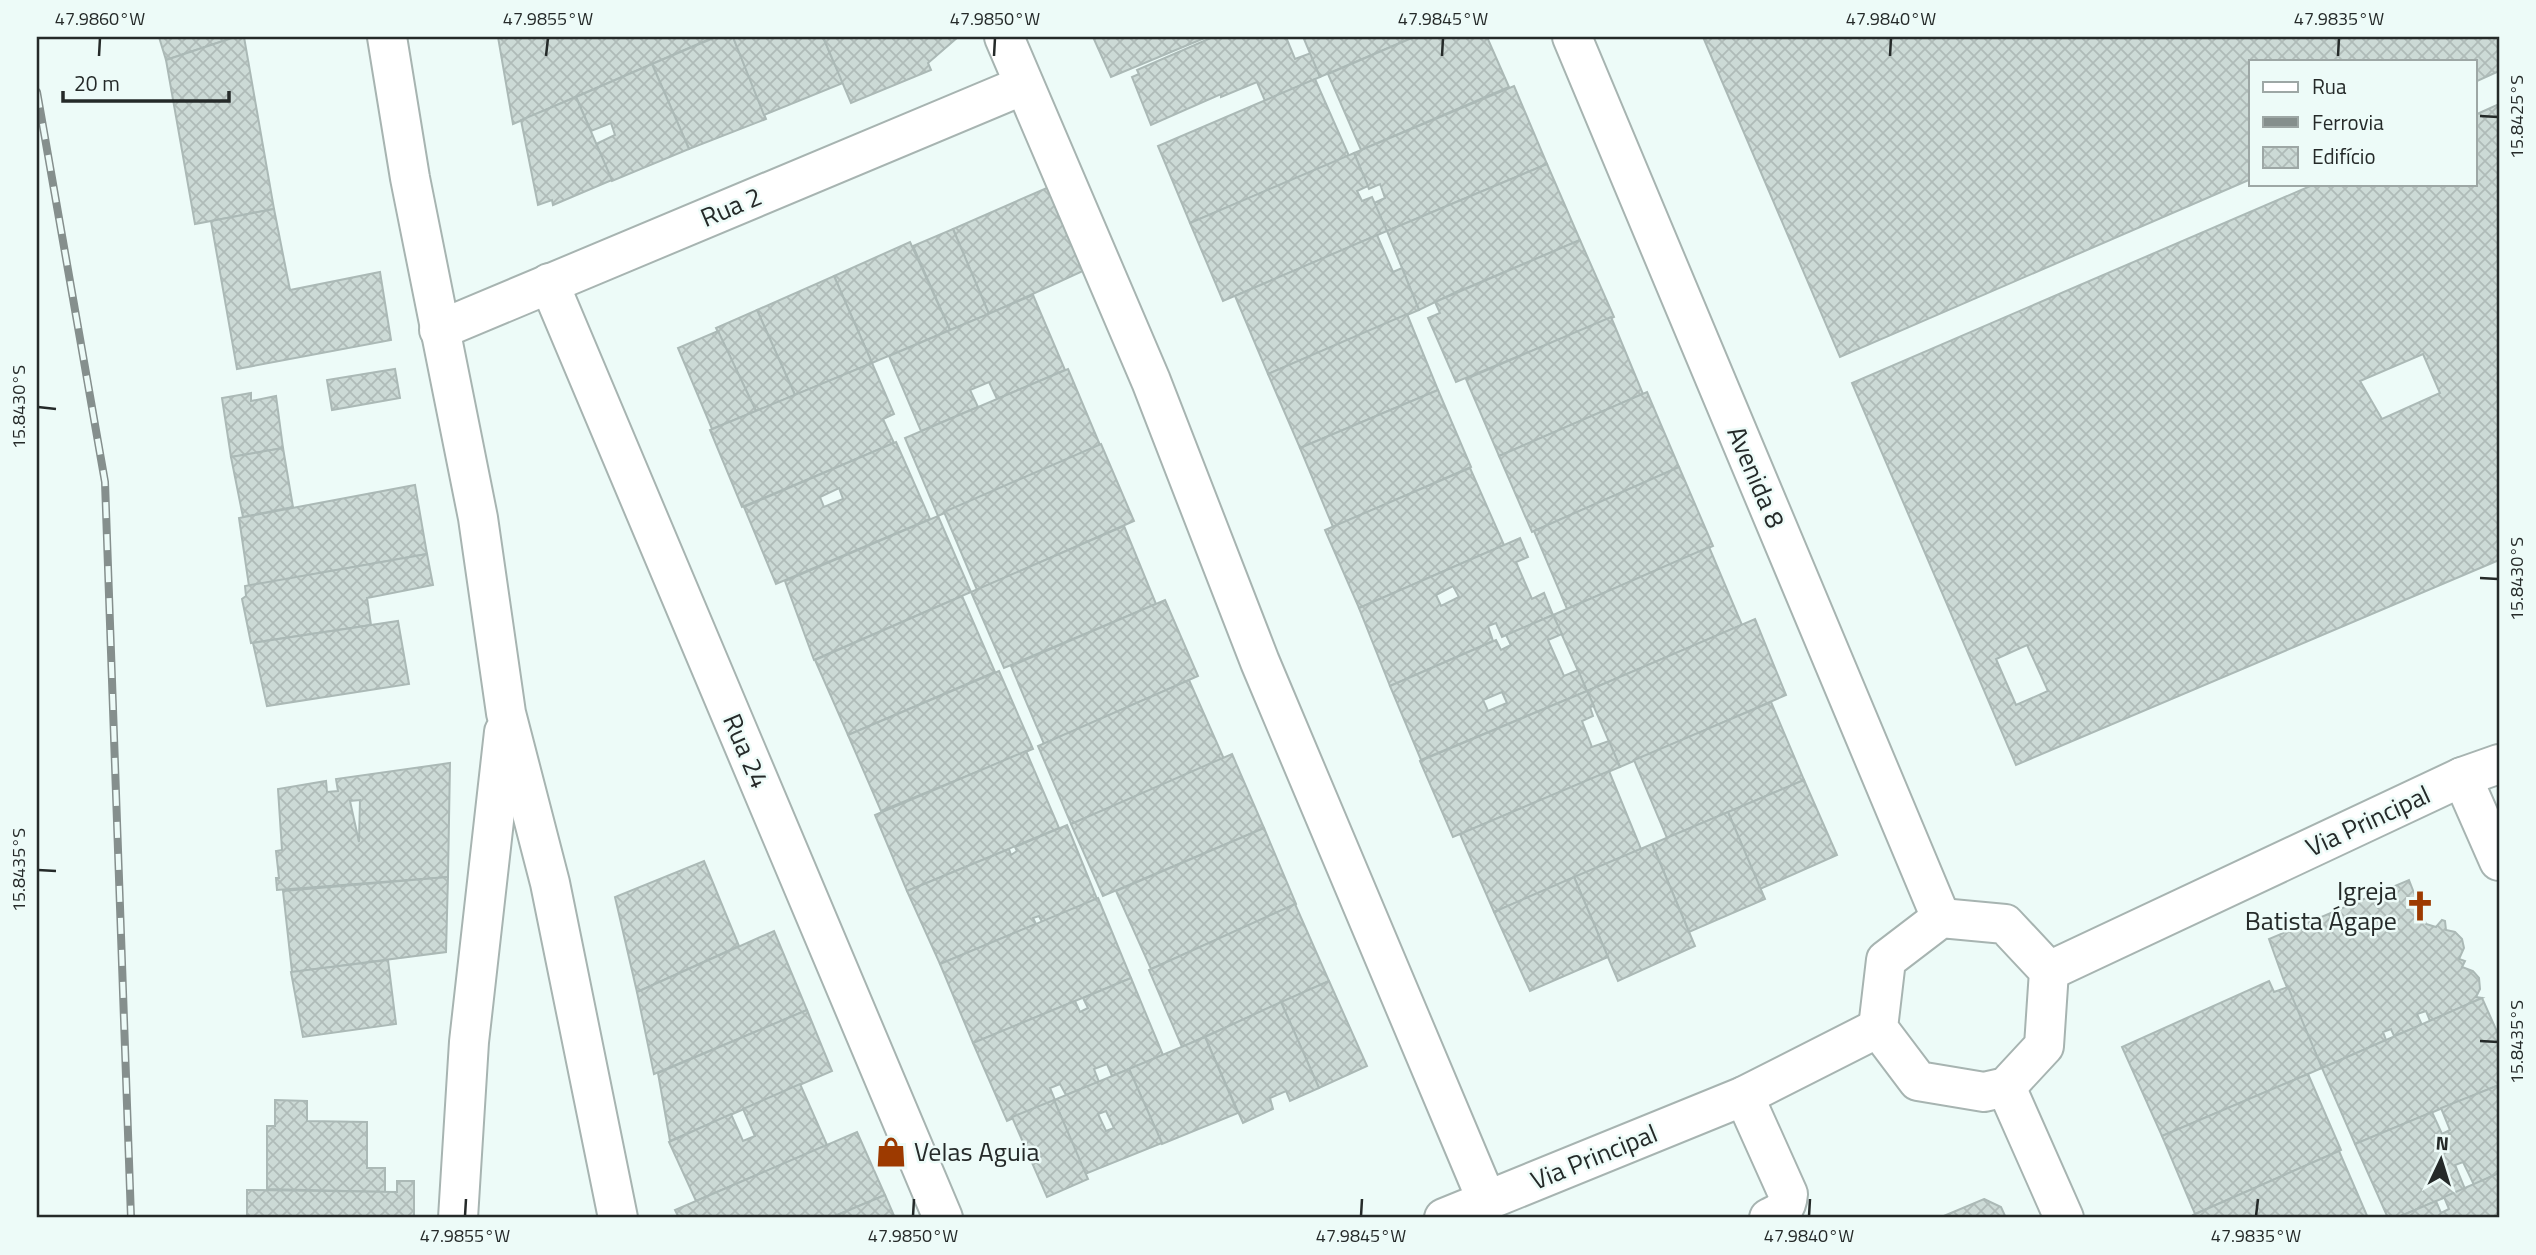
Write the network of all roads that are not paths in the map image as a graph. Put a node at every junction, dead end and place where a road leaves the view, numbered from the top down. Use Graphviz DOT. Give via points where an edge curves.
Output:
graph roads {
  1 [pos="387,37"];
  2 [pos="1004,37"];
  3 [pos="1572,37"];
  4 [pos="1024,85"];
  5 [pos="549,283"];
  6 [pos="439,330"];
  7 [pos="506,713"];
  8 [pos="2499,764"];
  9 [pos="2462,777"];
  10 [pos="2499,861"];
  11 [pos="1941,918"];
  12 [pos="2049,971"];
  13 [pos="1878,1028"];
  14 [pos="2006,1087"];
  15 [pos="1744,1096"];
  16 [pos="1487,1201"];
  17 [pos="458,1218"];
  18 [pos="618,1218"];
  19 [pos="943,1218"];
  20 [pos="1444,1218"];
  21 [pos="1769,1218"];
  22 [pos="2064,1218"];
  1 -- 6 [label="street"];
  2 -- 4 [label="street"];
  3 -- 11 [label="street, Avenida 8"];
  4 -- 5 [label="street, Rua 2"];
  4 -- 16 [label="street"];
  5 -- 6 [label="street, Rua 2"];
  5 -- 19 [label="street, Rua 24"];
  6 -- 7 [label="street" via="478,518"];
  7 -- 17 [label="street" via="468,1042"];
  7 -- 18 [label="street" via="550,883"];
  8 -- 9 [label="street, Via Principal"];
  9 -- 10 [label="street"];
  9 -- 12 [label="street, Via Principal"];
  11 -- 12 [label="street" via="2005,924"];
  11 -- 13 [label="street" via="1886,960"];
  12 -- 14 [label="street" via="2044,1046"];
  13 -- 14 [label="street" via="1918,1081 1984,1092"];
  13 -- 15 [label="street, Via Principal"];
  14 -- 22 [label="street"];
  15 -- 16 [label="street, Via Principal"];
  15 -- 21 [label="street" via="1788,1194 1781,1213"];
  16 -- 20 [label="street, Via Principal"];
}
